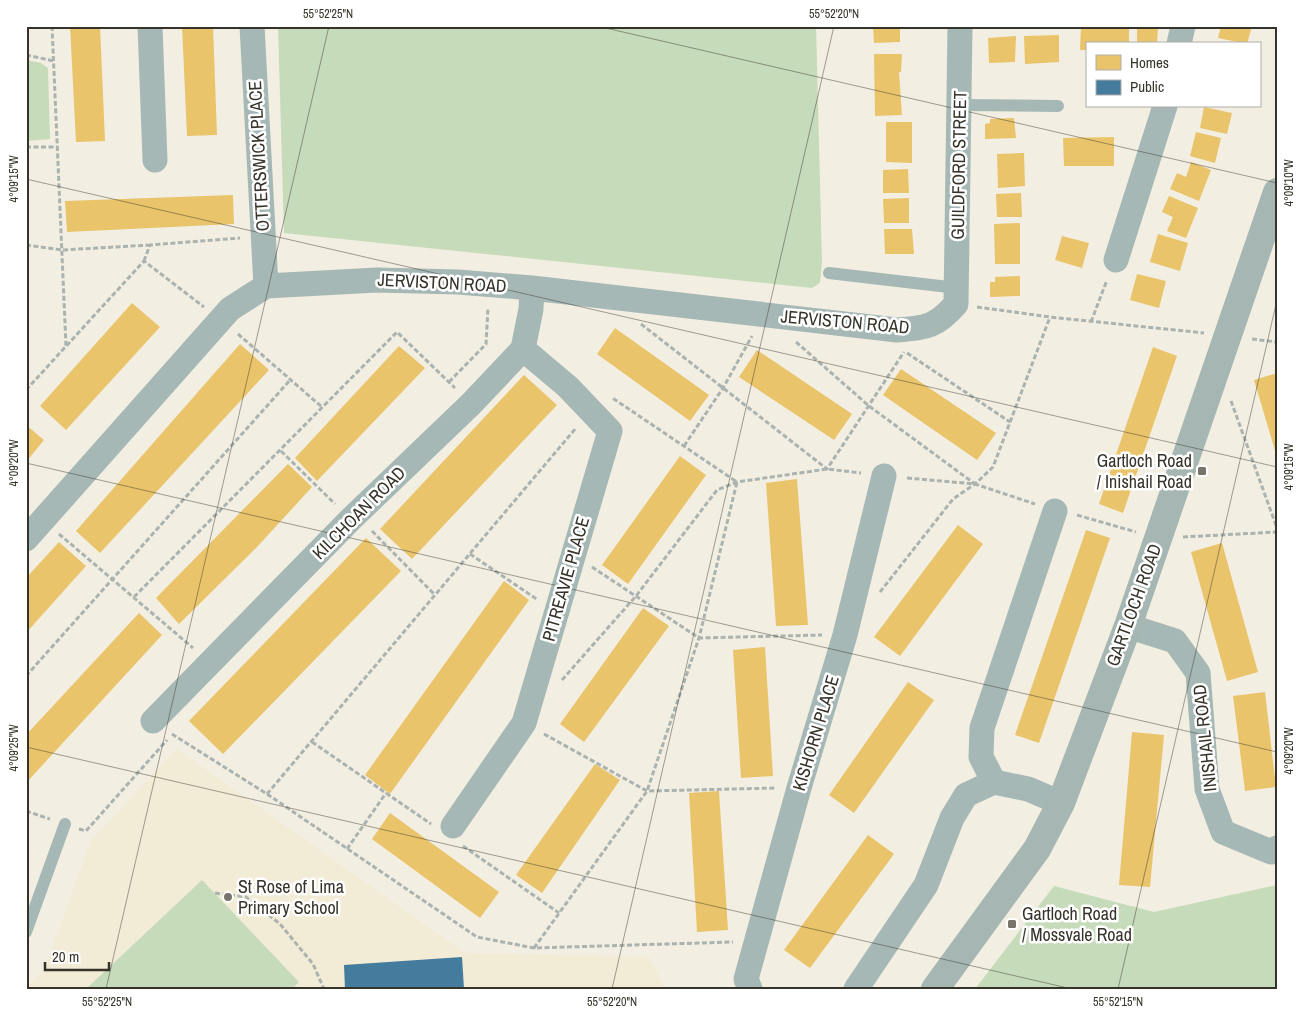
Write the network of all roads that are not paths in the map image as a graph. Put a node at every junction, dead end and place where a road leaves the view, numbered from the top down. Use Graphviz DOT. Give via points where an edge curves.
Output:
graph roads {
  1 [pos="150,26"];
  2 [pos="252,26"];
  3 [pos="960,26"];
  4 [pos="1184,26"];
  5 [pos="1180,42"];
  6 [pos="961,105"];
  7 [pos="1058,106"];
  8 [pos="1161,108"];
  9 [pos="155,160"];
  10 [pos="1277,192"];
  11 [pos="1116,260"];
  12 [pos="829,273"];
  13 [pos="266,286"];
  14 [pos="532,288"];
  15 [pos="956,296"];
  16 [pos="523,349"];
  17 [pos="884,476"];
  18 [pos="1055,511"];
  19 [pos="26,539"];
  20 [pos="1128,626"];
  21 [pos="163,728"];
  22 [pos="994,782"];
  23 [pos="1061,803"];
  24 [pos="65,824"];
  25 [pos="453,826"];
  26 [pos="1277,848"];
  27 [pos="26,932"];
  28 [pos="750,989"];
  29 [pos="856,989"];
  30 [pos="935,989"];
  1 -- 9 [label="street"];
  2 -- 13 [label="street, OTTERSWICK PLACE"];
  3 -- 6 [label="street, GUILDFORD STREET"];
  4 -- 5 [label="street"];
  6 -- 7 [label="lane"];
  6 -- 15 [label="street, GUILDFORD STREET"];
  8 -- 11 [label="street"];
  10 -- 20 [label="main road, GARTLOCH ROAD"];
  12 -- 15 [label="lane"];
  13 -- 14 [label="street, JERVISTON ROAD" via="377,280"];
  13 -- 19 [label="street, JERVISTON ROAD" via="230,309"];
  14 -- 15 [label="street, JERVISTON ROAD" via="898,330 920,328 942,320"];
  14 -- 16 [label="street"];
  16 -- 21 [label="street, KILCHOAN ROAD" via="210,662"];
  16 -- 25 [label="street, PITREAVIE PLACE" via="568,387 598,402 610,431 524,723"];
  17 -- 28 [label="street, KISHORN PLACE" via="845,635 746,979"];
  18 -- 22 [label="street" via="982,728 981,758"];
  20 -- 23 [label="main road, GARTLOCH ROAD"];
  20 -- 26 [label="street, INISHAIL ROAD" via="1175,641 1198,673 1207,789 1223,832 1271,852"];
  22 -- 23 [label="street" via="1028,789"];
  22 -- 29 [label="street" via="966,795 952,818 926,885"];
  23 -- 30 [label="main road, GARTLOCH ROAD" via="1038,850"];
  24 -- 27 [label="lane"];
}
